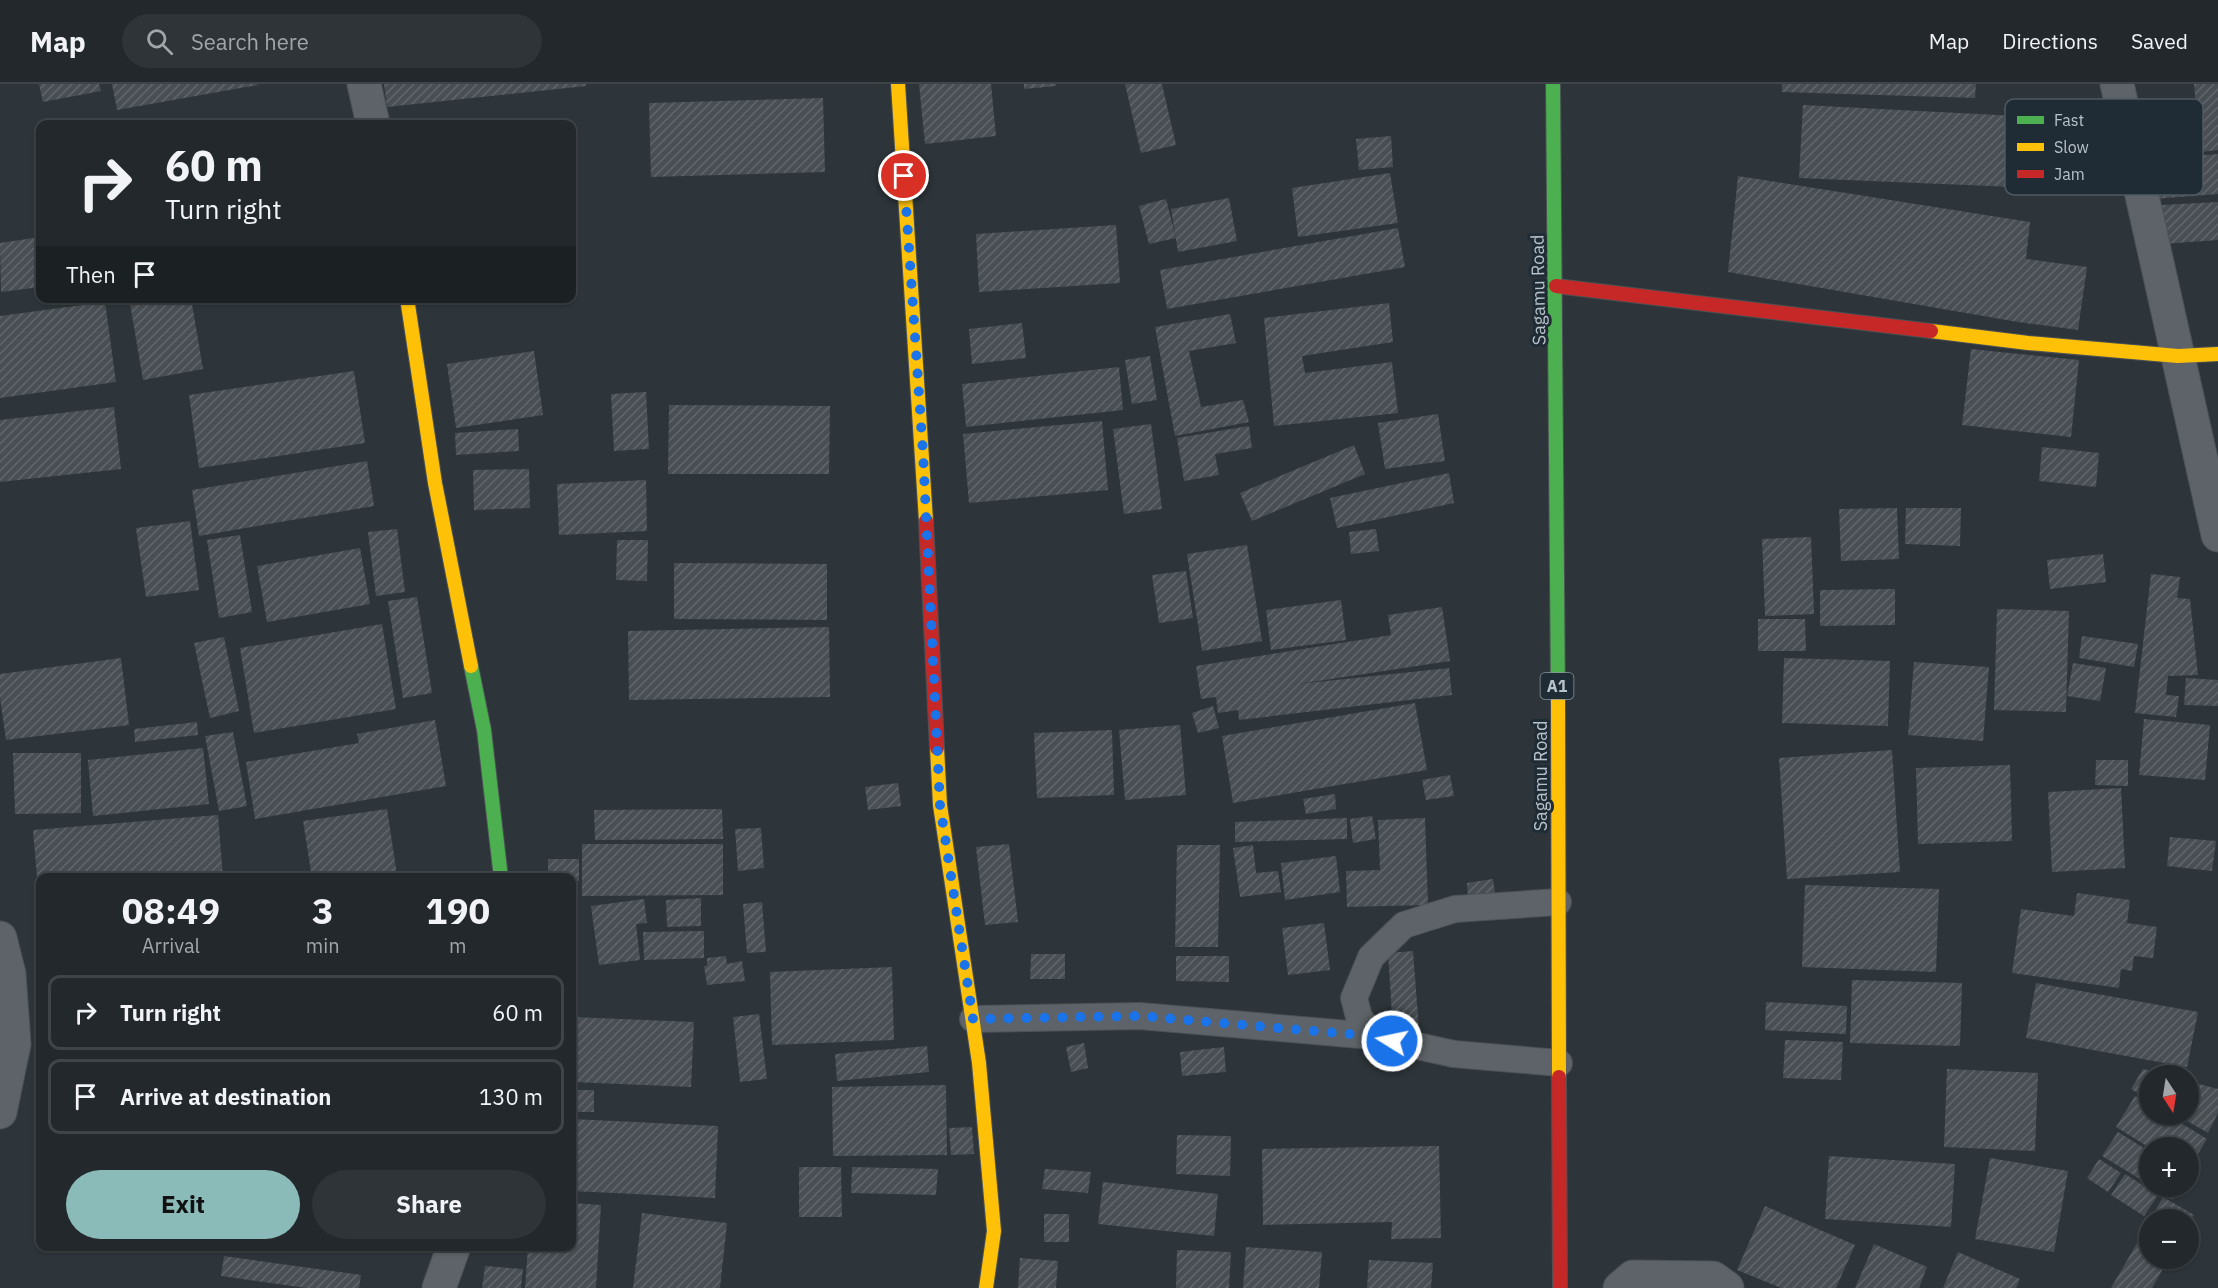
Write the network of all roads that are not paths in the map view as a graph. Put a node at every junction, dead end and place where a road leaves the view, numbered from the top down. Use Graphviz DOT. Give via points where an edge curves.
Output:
graph roads {
  1 [pos="364,84"];
  2 [pos="898,84"];
  3 [pos="1553,84"];
  4 [pos="2117,84"];
  5 [pos="2120,99"];
  6 [pos="372,120"];
  7 [pos="2142,195"];
  8 [pos="1556,286"];
  9 [pos="408,303"];
  10 [pos="2218,354"];
  11 [pos="2178,356"];
  12 [pos="2218,535"];
  13 [pos="500,873"];
  14 [pos="1558,903"];
  15 [pos="0,938"];
  16 [pos="973,1019"];
  17 [pos="1372,1036"];
  18 [pos="1559,1063"];
  19 [pos="0,1112"];
  20 [pos="452,1251"];
  21 [pos="439,1288"];
  22 [pos="986,1288"];
  23 [pos="1560,1288"];
  24 [pos="1620,1288"];
  25 [pos="1727,1288"];
  1 -- 6 [label="street"];
  2 -- 16 [label="main road" via="923,453 940,805"];
  3 -- 8 [label="main road, Sagamu Road / A1"];
  4 -- 5 [label="street"];
  7 -- 11 [label="street"];
  8 -- 11 [label="main road" via="1956,335"];
  8 -- 14 [label="main road, Sagamu Road / A1"];
  9 -- 13 [label="main road" via="435,483 484,730"];
  10 -- 11 [label="main road"];
  11 -- 12 [label="street"];
  14 -- 17 [label="lane" via="1455,909 1404,926 1371,957 1354,998 1359,1017"];
  14 -- 18 [label="main road, Sagamu Road / A1"];
  15 -- 19 [label="street" via="9,974 14,1044"];
  16 -- 17 [label="lane" via="1140,1016"];
  16 -- 22 [label="main road" via="994,1230"];
  17 -- 18 [label="lane" via="1454,1054"];
  18 -- 23 [label="main road, Sagamu Road / A1"];
  20 -- 21 [label="street"];
  24 -- 25 [label="street" via="1633,1277 1713,1278"];
}
